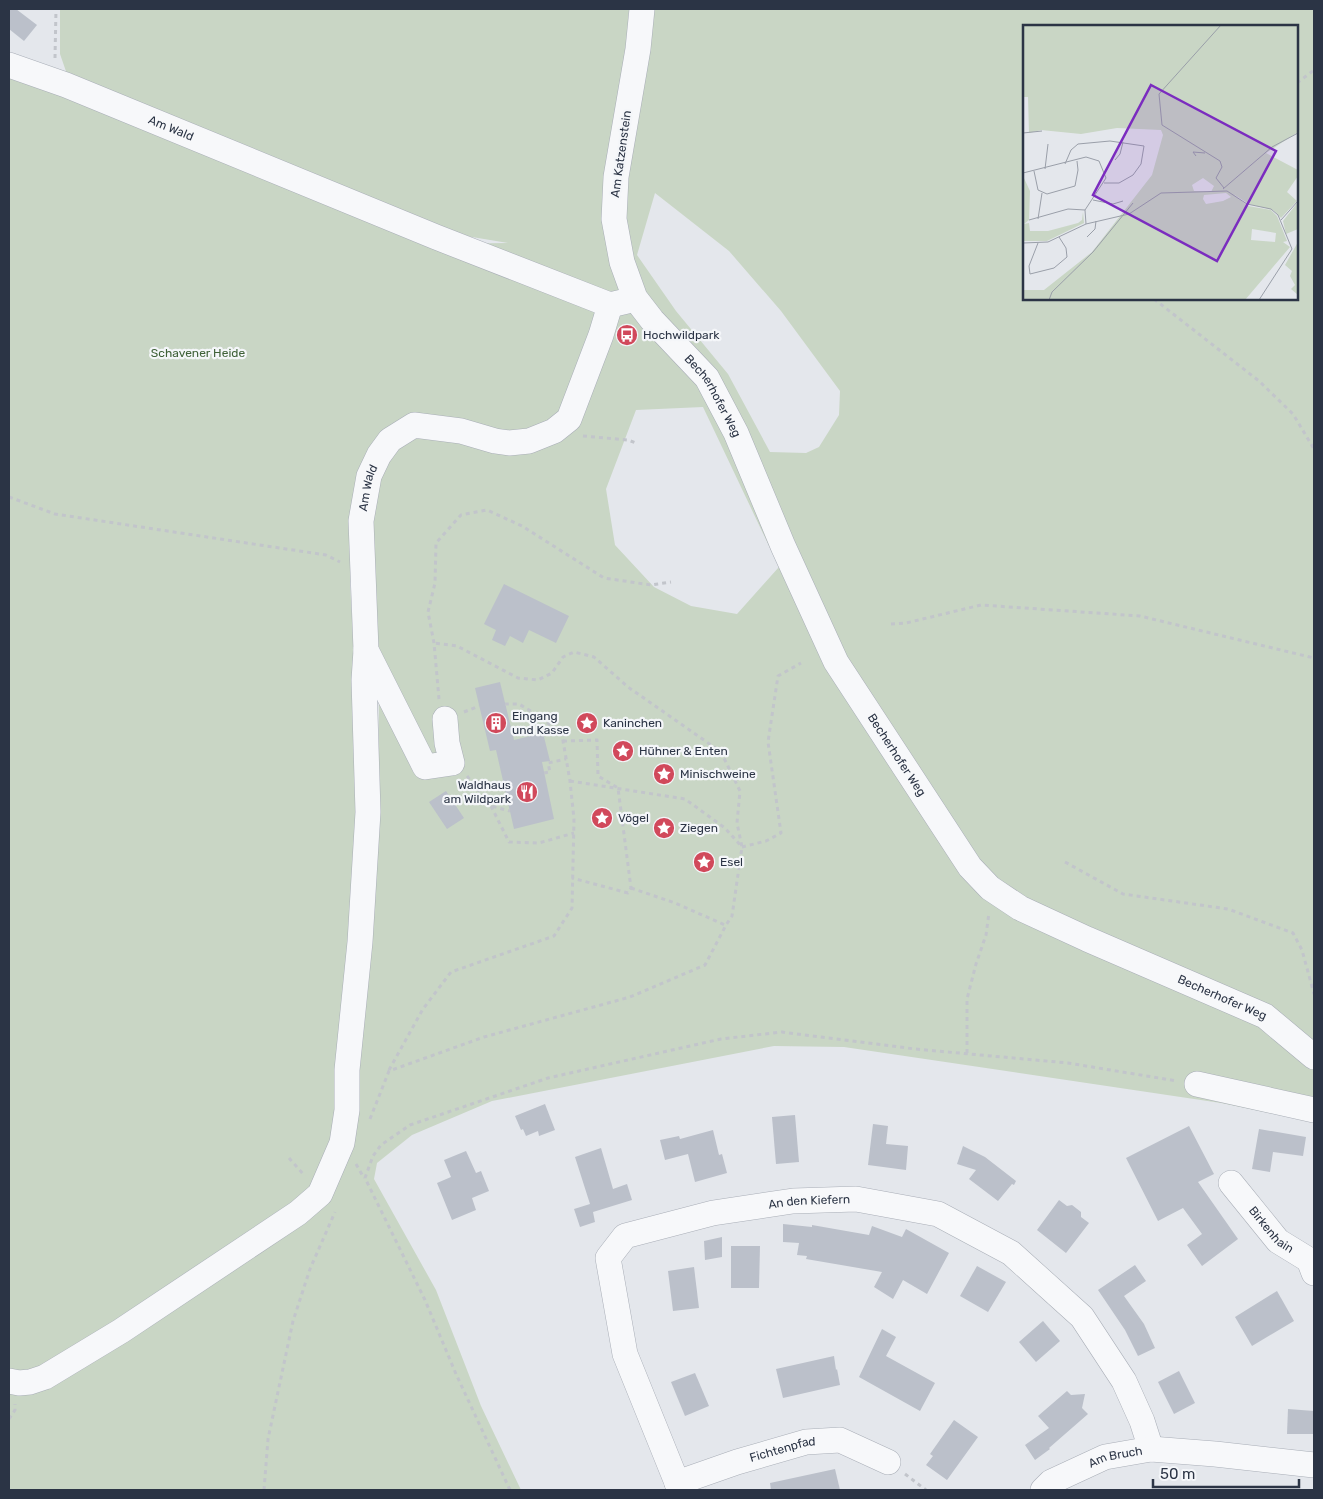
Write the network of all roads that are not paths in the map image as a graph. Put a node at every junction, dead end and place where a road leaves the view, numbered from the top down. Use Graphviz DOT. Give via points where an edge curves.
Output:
graph roads {
  1 [pos="642,9"];
  2 [pos="9,65"];
  3 [pos="635,298"];
  4 [pos="610,305"];
  5 [pos="366,650"];
  6 [pos="445,720"];
  7 [pos="1314,1057"];
  8 [pos="1197,1084"];
  9 [pos="1314,1110"];
  10 [pos="1231,1182"];
  11 [pos="1312,1266"];
  12 [pos="9,1381"];
  13 [pos="1151,1449"];
  14 [pos="888,1462"];
  15 [pos="1314,1465"];
  16 [pos="678,1487"];
  17 [pos="1044,1490"];
  1 -- 3 [label="street, Am Katzenstein" via="616,177 614,219 622,262"];
  2 -- 4 [label="street, Am Wald"];
  3 -- 4 [label="street"];
  3 -- 7 [label="street, Becherhofer Weg" via="707,378 736,433 836,662 970,867 990,888 1020,908 1265,1016"];
  4 -- 5 [label="street, Am Wald" via="569,419 554,431 529,441 509,443 461,431 414,425 390,440 379,455 369,476 361,521"];
  5 -- 6 [label="street, Am Wald" via="425,767 452,763"];
  5 -- 12 [label="street" via="368,812 360,942 347,1070 347,1110 342,1142 320,1194 298,1213 121,1331 45,1377 30,1382"];
  8 -- 9 [label="street"];
  10 -- 11 [label="street, Birkenhain" via="1278,1241"];
  13 -- 15 [label="street, Am Bruch"];
  13 -- 16 [label="street, An den Kiefern" via="1124,1381 1082,1317 1011,1253 938,1214 856,1199 793,1201 713,1213 626,1236 608,1258 625,1354"];
  13 -- 17 [label="street, Am Bruch" via="1105,1457 1052,1482"];
  14 -- 16 [label="street, Fichtenpfad" via="840,1440 806,1442 737,1462"];
}
